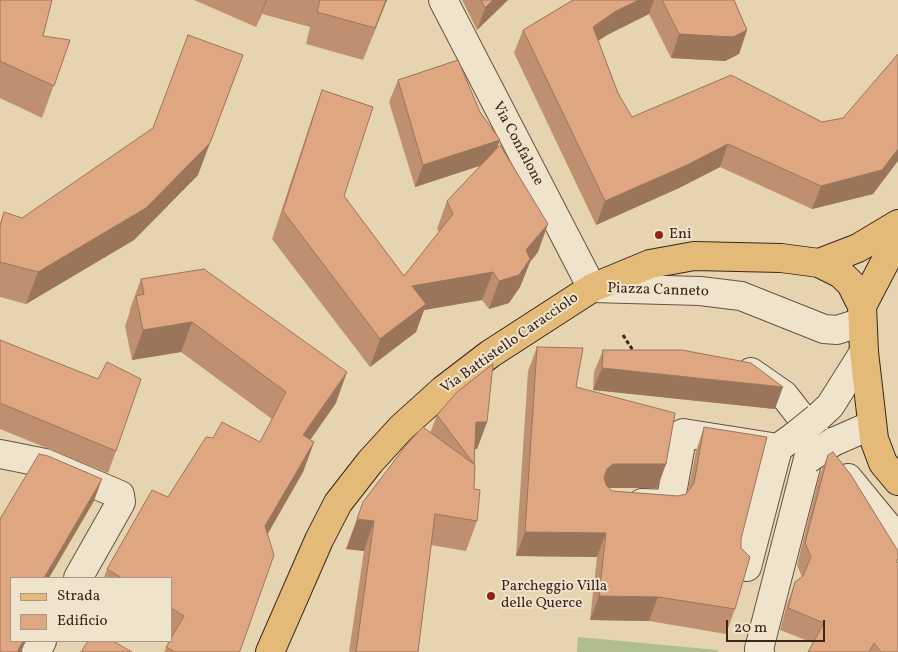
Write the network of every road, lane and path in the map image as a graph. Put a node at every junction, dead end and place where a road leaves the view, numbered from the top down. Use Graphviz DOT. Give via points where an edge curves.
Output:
graph roads {
  1 [pos="443,0"];
  2 [pos="898,224"];
  3 [pos="898,229"];
  4 [pos="818,264"];
  5 [pos="592,288"];
  6 [pos="862,314"];
  7 [pos="623,335"];
  8 [pos="864,352"];
  9 [pos="643,353"];
  10 [pos="731,367"];
  11 [pos="872,425"];
  12 [pos="804,428"];
  13 [pos="0,454"];
  14 [pos="898,481"];
  15 [pos="621,503"];
  16 [pos="898,538"];
  17 [pos="747,567"];
  18 [pos="79,577"];
  19 [pos="763,651"];
  20 [pos="270,652"];
  1 -- 5 [label="street, Via Confalone"];
  2 -- 4 [label="main road" via="858,248"];
  3 -- 6 [label="main road"];
  4 -- 5 [label="main road, Piazza Canneto" via="781,258 694,256 650,264"];
  4 -- 6 [label="main road, Piazza Canneto" via="840,274 851,284"];
  5 -- 6 [label="street, Piazza Canneto" via="700,291 742,296 824,329 837,330"];
  5 -- 20 [label="main road, Via Battistello Caracciolo" via="490,354 443,390 370,462 338,503"];
  6 -- 8 [label="main road"];
  7 -- 9 [label="path" via="634,352"];
  8 -- 11 [label="main road"];
  8 -- 12 [label="street" via="830,406"];
  10 -- 16 [label="street" via="749,370 784,395"];
  11 -- 14 [label="main road" via="884,463"];
  11 -- 19 [label="street, bridge" via="833,442 808,459"];
  12 -- 15 [label="street" via="683,433 670,504"];
  12 -- 17 [label="street"];
  13 -- 18 [label="street" via="45,463 120,495 121,502"];
}
